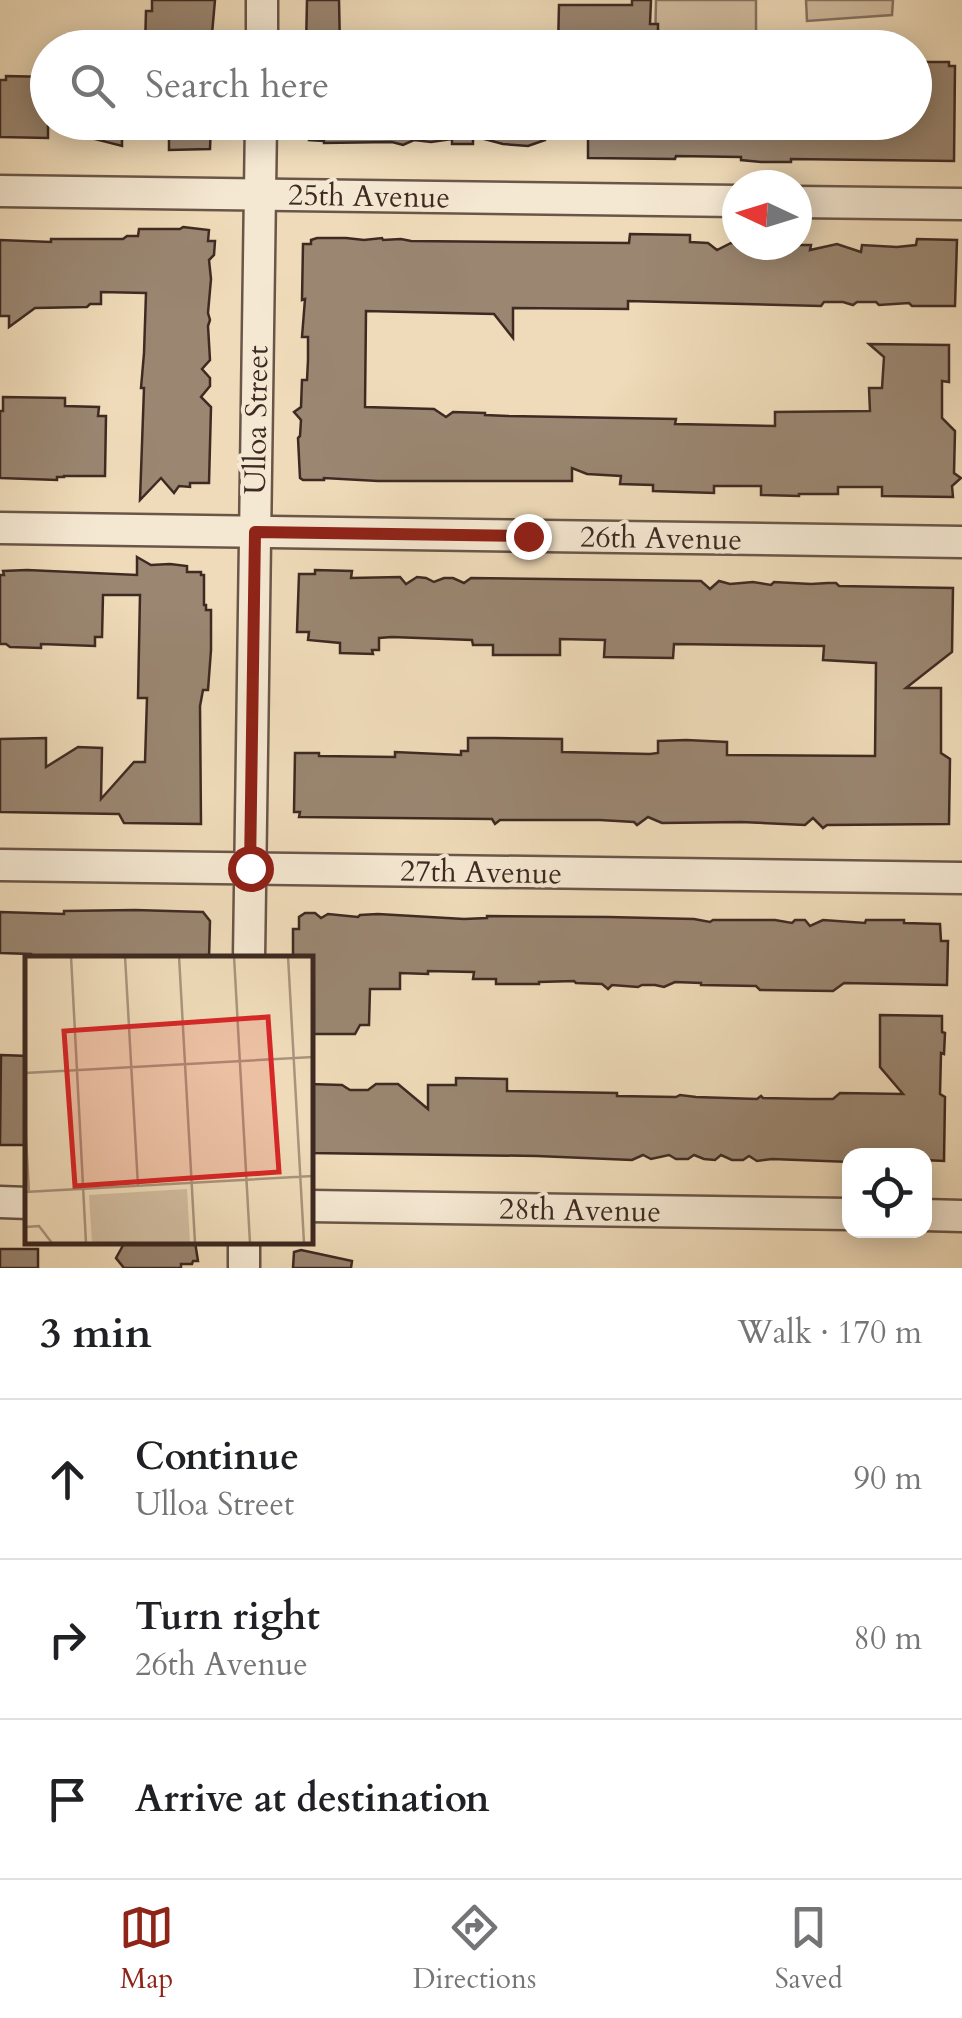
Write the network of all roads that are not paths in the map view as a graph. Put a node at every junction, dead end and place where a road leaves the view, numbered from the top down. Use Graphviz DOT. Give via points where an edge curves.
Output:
graph roads {
  1 [pos="262,0"];
  2 [pos="262,30"];
  3 [pos="260,140"];
  4 [pos="0,191"];
  5 [pos="260,194"];
  6 [pos="722,201"];
  7 [pos="812,202"];
  8 [pos="962,204"];
  9 [pos="0,528"];
  10 [pos="255,532"];
  11 [pos="962,542"];
  12 [pos="0,865"];
  13 [pos="250,868"];
  14 [pos="962,878"];
  15 [pos="249,956"];
  16 [pos="312,1206"];
  17 [pos="842,1214"];
  18 [pos="932,1215"];
  19 [pos="962,1216"];
  1 -- 2 [label="street"];
  3 -- 5 [label="street, Ulloa Street"];
  4 -- 5 [label="street, 25th Avenue"];
  5 -- 6 [label="street, 25th Avenue"];
  5 -- 10 [label="street, Ulloa Street"];
  7 -- 8 [label="street"];
  9 -- 10 [label="street, 26th Avenue"];
  10 -- 11 [label="street, 26th Avenue"];
  10 -- 13 [label="street, Ulloa Street"];
  12 -- 13 [label="street, 27th Avenue"];
  13 -- 14 [label="street, 27th Avenue"];
  13 -- 15 [label="street, Ulloa Street"];
  16 -- 17 [label="street, 28th Avenue"];
  18 -- 19 [label="street"];
}
